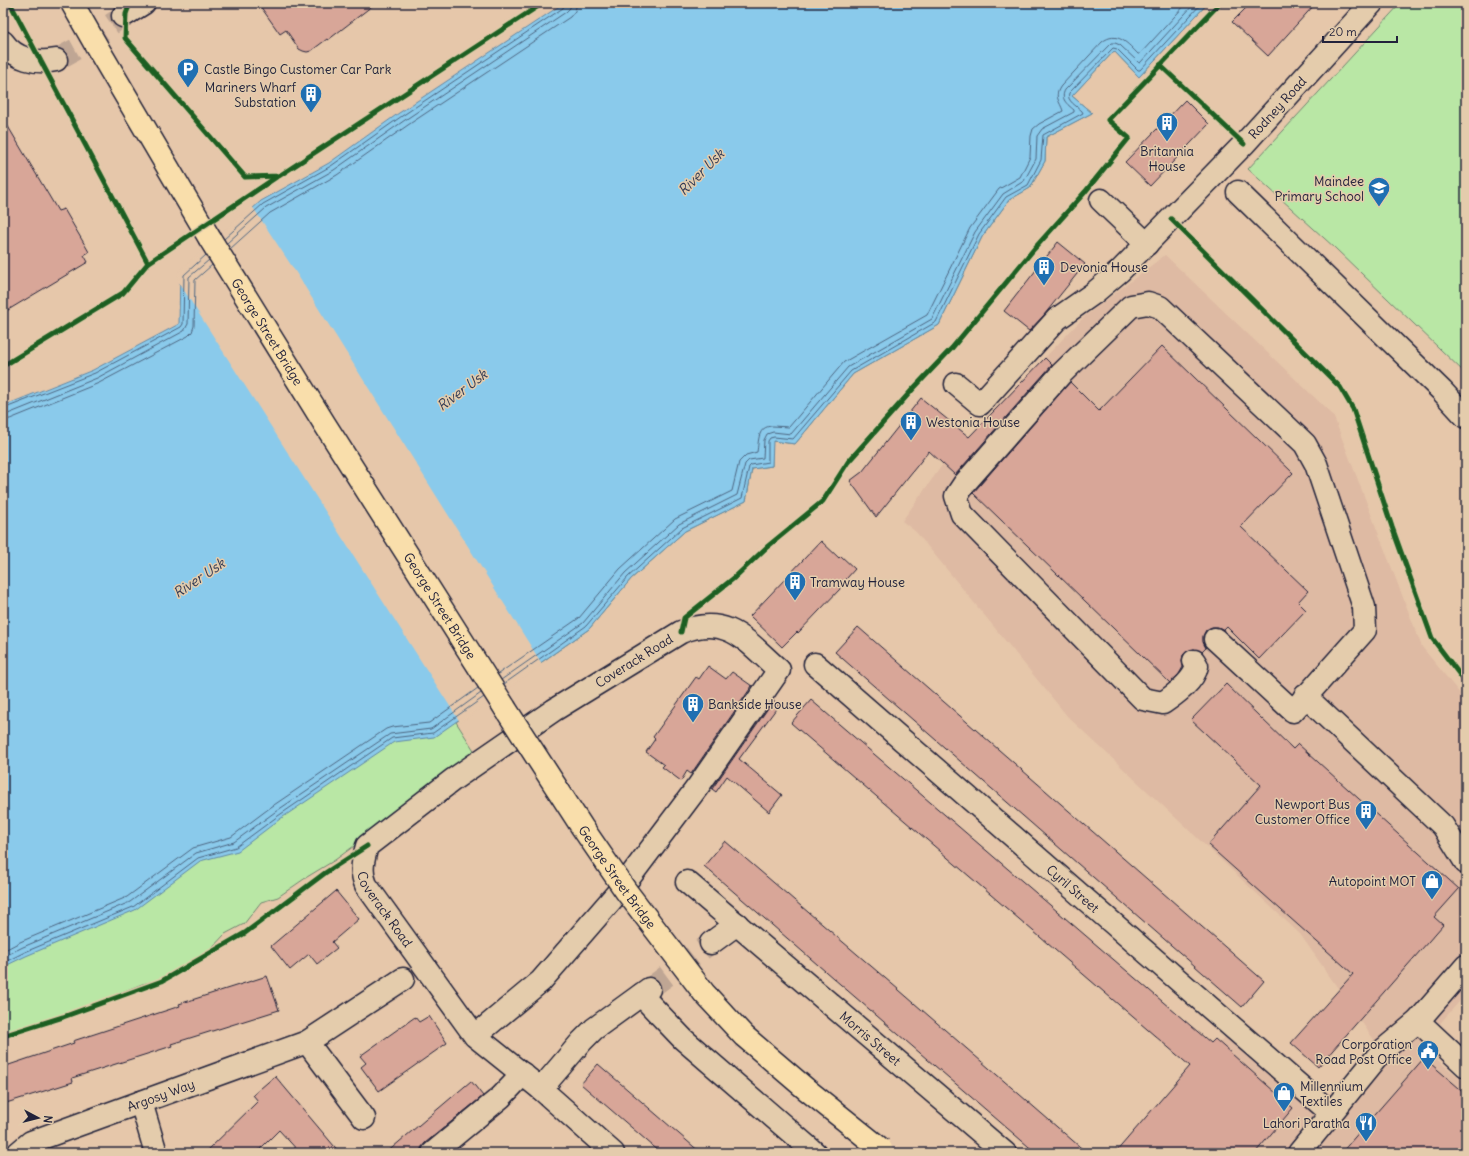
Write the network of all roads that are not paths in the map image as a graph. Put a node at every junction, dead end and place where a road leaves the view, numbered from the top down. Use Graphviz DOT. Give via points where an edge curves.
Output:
graph roads {
  1 [pos="72,3"];
  2 [pos="144,3"];
  3 [pos="1372,3"];
  4 [pos="123,16"];
  5 [pos="3,42"];
  6 [pos="56,60"];
  7 [pos="1238,192"];
  8 [pos="1101,200"];
  9 [pos="1147,244"];
  10 [pos="956,384"];
  11 [pos="1466,417"];
  12 [pos="815,664"];
  13 [pos="1305,696"];
  14 [pos="1443,826"];
  15 [pos="1466,835"];
  16 [pos="1466,863"];
  17 [pos="687,882"];
  18 [pos="737,924"];
  19 [pos="711,943"];
  20 [pos="1466,966"];
  21 [pos="403,979"];
  22 [pos="1418,1021"];
  23 [pos="475,1036"];
  24 [pos="306,1042"];
  25 [pos="1466,1066"];
  26 [pos="523,1074"];
  27 [pos="541,1089"];
  28 [pos="141,1102"];
  29 [pos="1330,1113"];
  30 [pos="364,1118"];
  31 [pos="611,1152"];
  32 [pos="886,1152"];
  33 [pos="18,1153"];
  34 [pos="156,1153"];
  35 [pos="433,1153"];
  36 [pos="815,1153"];
  37 [pos="1005,1153"];
  38 [pos="1299,1153"];
  1 -- 32 [label="main road, George Street Bridge, bridge" via="210,239 324,423 527,742 626,891 704,993 744,1036"];
  2 -- 4 [label="street"];
  3 -- 9 [label="street, Rodney Road" via="1244,144"];
  5 -- 6 [label="street" via="22,58 41,62"];
  7 -- 11 [label="street"];
  8 -- 9 [label="street"];
  9 -- 10 [label="street, Rodney Road" via="1094,293 1057,320 980,404"];
  12 -- 29 [label="street, Cyril Street"];
  13 -- 13 [label="street" via="1365,630 1364,607 1316,464 1305,444 1160,307 1148,303 1131,306 1061,374 964,484 956,496 962,514 1143,698 1163,702 1175,694 1196,674 1195,664 1205,664 1219,642 1293,712"];
  13 -- 14 [label="street"];
  14 -- 15 [label="street"];
  14 -- 16 [label="street"];
  17 -- 18 [label="street, Morris Street"];
  18 -- 19 [label="street"];
  18 -- 37 [label="street, Morris Street"];
  20 -- 22 [label="street"];
  21 -- 24 [label="street, Argosy Way"];
  22 -- 25 [label="street"];
  22 -- 29 [label="street" via="1382,1051"];
  23 -- 23 [label="street, Coverack Road" via="366,885 362,869 367,846 454,779 554,710 681,632 696,626 709,625 721,626 734,632 780,670 699,785 620,890 541,981"];
  23 -- 26 [label="street, Coverack Road"];
  24 -- 28 [label="street, Argosy Way"];
  24 -- 30 [label="street"];
  26 -- 27 [label="street, Coverack Road"];
  26 -- 35 [label="street" via="501,1097"];
  27 -- 31 [label="street, Coverack Road"];
  27 -- 36 [label="street" via="594,1029 645,992 683,1039"];
  28 -- 33 [label="street, Argosy Way" via="31,1142"];
  28 -- 34 [label="street"];
  29 -- 38 [label="street"];
}
